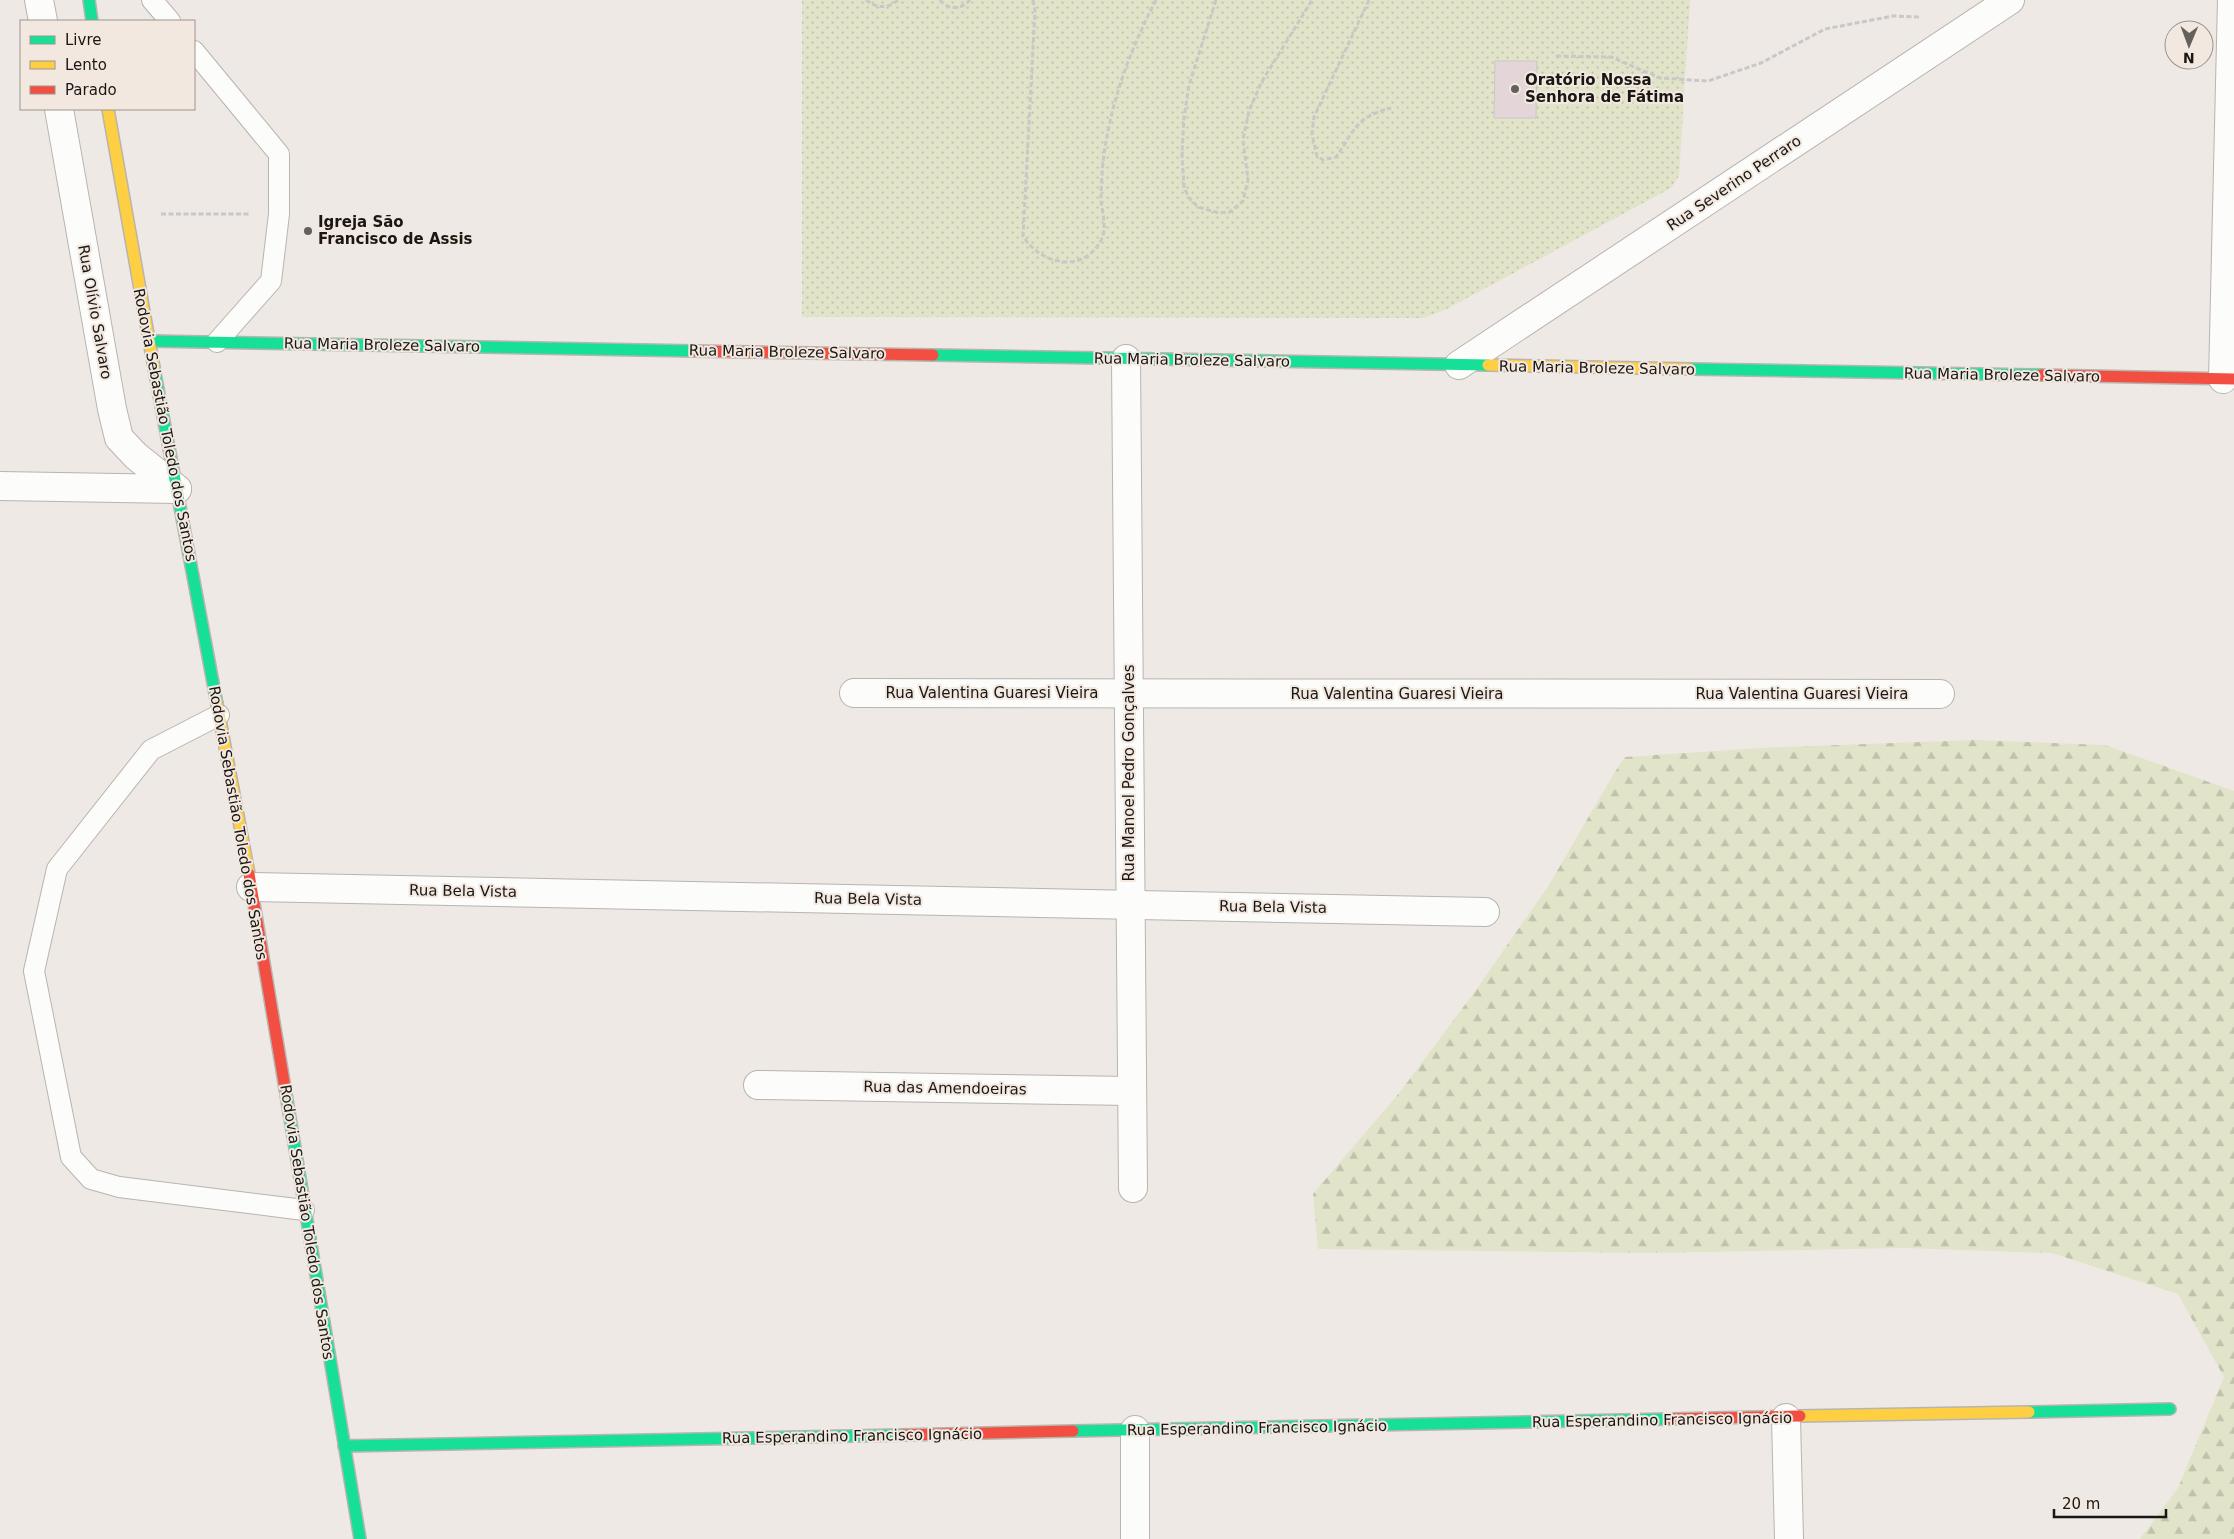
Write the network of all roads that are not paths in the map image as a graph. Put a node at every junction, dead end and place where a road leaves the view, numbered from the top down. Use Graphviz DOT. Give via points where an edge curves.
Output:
graph roads {
  1 [pos="39,0"];
  2 [pos="88,0"];
  3 [pos="152,0"];
  4 [pos="2010,0"];
  5 [pos="2232,0"];
  6 [pos="43,20"];
  7 [pos="92,20"];
  8 [pos="169,20"];
  9 [pos="195,52"];
  10 [pos="59,110"];
  11 [pos="108,110"];
  12 [pos="150,340"];
  13 [pos="217,342"];
  14 [pos="1126,359"];
  15 [pos="1459,365"];
  16 [pos="2228,379"];
  17 [pos="0,486"];
  18 [pos="177,489"];
  19 [pos="854,693"];
  20 [pos="1128,694"];
  21 [pos="1940,694"];
  22 [pos="219,715"];
  23 [pos="251,887"];
  24 [pos="1130,904"];
  25 [pos="1485,912"];
  26 [pos="758,1085"];
  27 [pos="1132,1092"];
  28 [pos="1133,1188"];
  29 [pos="304,1210"];
  30 [pos="2170,1409"];
  31 [pos="1786,1418"];
  32 [pos="1134,1430"];
  33 [pos="344,1446"];
  34 [pos="360,1539"];
  35 [pos="1135,1539"];
  36 [pos="1789,1539"];
  1 -- 6 [label="street"];
  2 -- 7 [label="street"];
  3 -- 8 [label="lane"];
  4 -- 15 [label="street, Rua Severino Perraro"];
  5 -- 16 [label="street"];
  9 -- 13 [label="lane" via="279,154 279,214 272,281"];
  10 -- 18 [label="street, Rua Olívio Salvaro" via="119,438"];
  11 -- 12 [label="street, Rodovia Sebastião Toledo dos Santos"];
  12 -- 13 [label="street, Rua Maria Broleze Salvaro"];
  12 -- 18 [label="street, Rodovia Sebastião Toledo dos Santos"];
  13 -- 14 [label="street, Rua Maria Broleze Salvaro"];
  14 -- 15 [label="street, Rua Maria Broleze Salvaro"];
  14 -- 20 [label="street, Rua Manoel Pedro Gonçalves"];
  15 -- 16 [label="street, Rua Maria Broleze Salvaro"];
  17 -- 18 [label="street"];
  18 -- 22 [label="street, Rodovia Sebastião Toledo dos Santos"];
  19 -- 20 [label="street, Rua Valentina Guaresi Vieira"];
  20 -- 21 [label="street, Rua Valentina Guaresi Vieira"];
  20 -- 24 [label="street, Rua Manoel Pedro Gonçalves"];
  22 -- 23 [label="street, Rodovia Sebastião Toledo dos Santos"];
  22 -- 29 [label="lane" via="151,750 57,869 34,971 71,1158 91,1179 119,1187"];
  23 -- 24 [label="street, Rua Bela Vista"];
  23 -- 29 [label="street, Rodovia Sebastião Toledo dos Santos"];
  24 -- 25 [label="street, Rua Bela Vista"];
  24 -- 27 [label="street, Rua Manoel Pedro Gonçalves"];
  26 -- 27 [label="street, Rua das Amendoeiras"];
  27 -- 28 [label="street, Rua Manoel Pedro Gonçalves"];
  29 -- 33 [label="street, Rodovia Sebastião Toledo dos Santos"];
  30 -- 31 [label="street, Rua Esperandino Francisco Ignácio"];
  31 -- 32 [label="street, Rua Esperandino Francisco Ignácio"];
  31 -- 36 [label="street"];
  32 -- 33 [label="street, Rua Esperandino Francisco Ignácio"];
  32 -- 35 [label="street"];
  33 -- 34 [label="street, Rodovia Sebastião Toledo dos Santos"];
}
